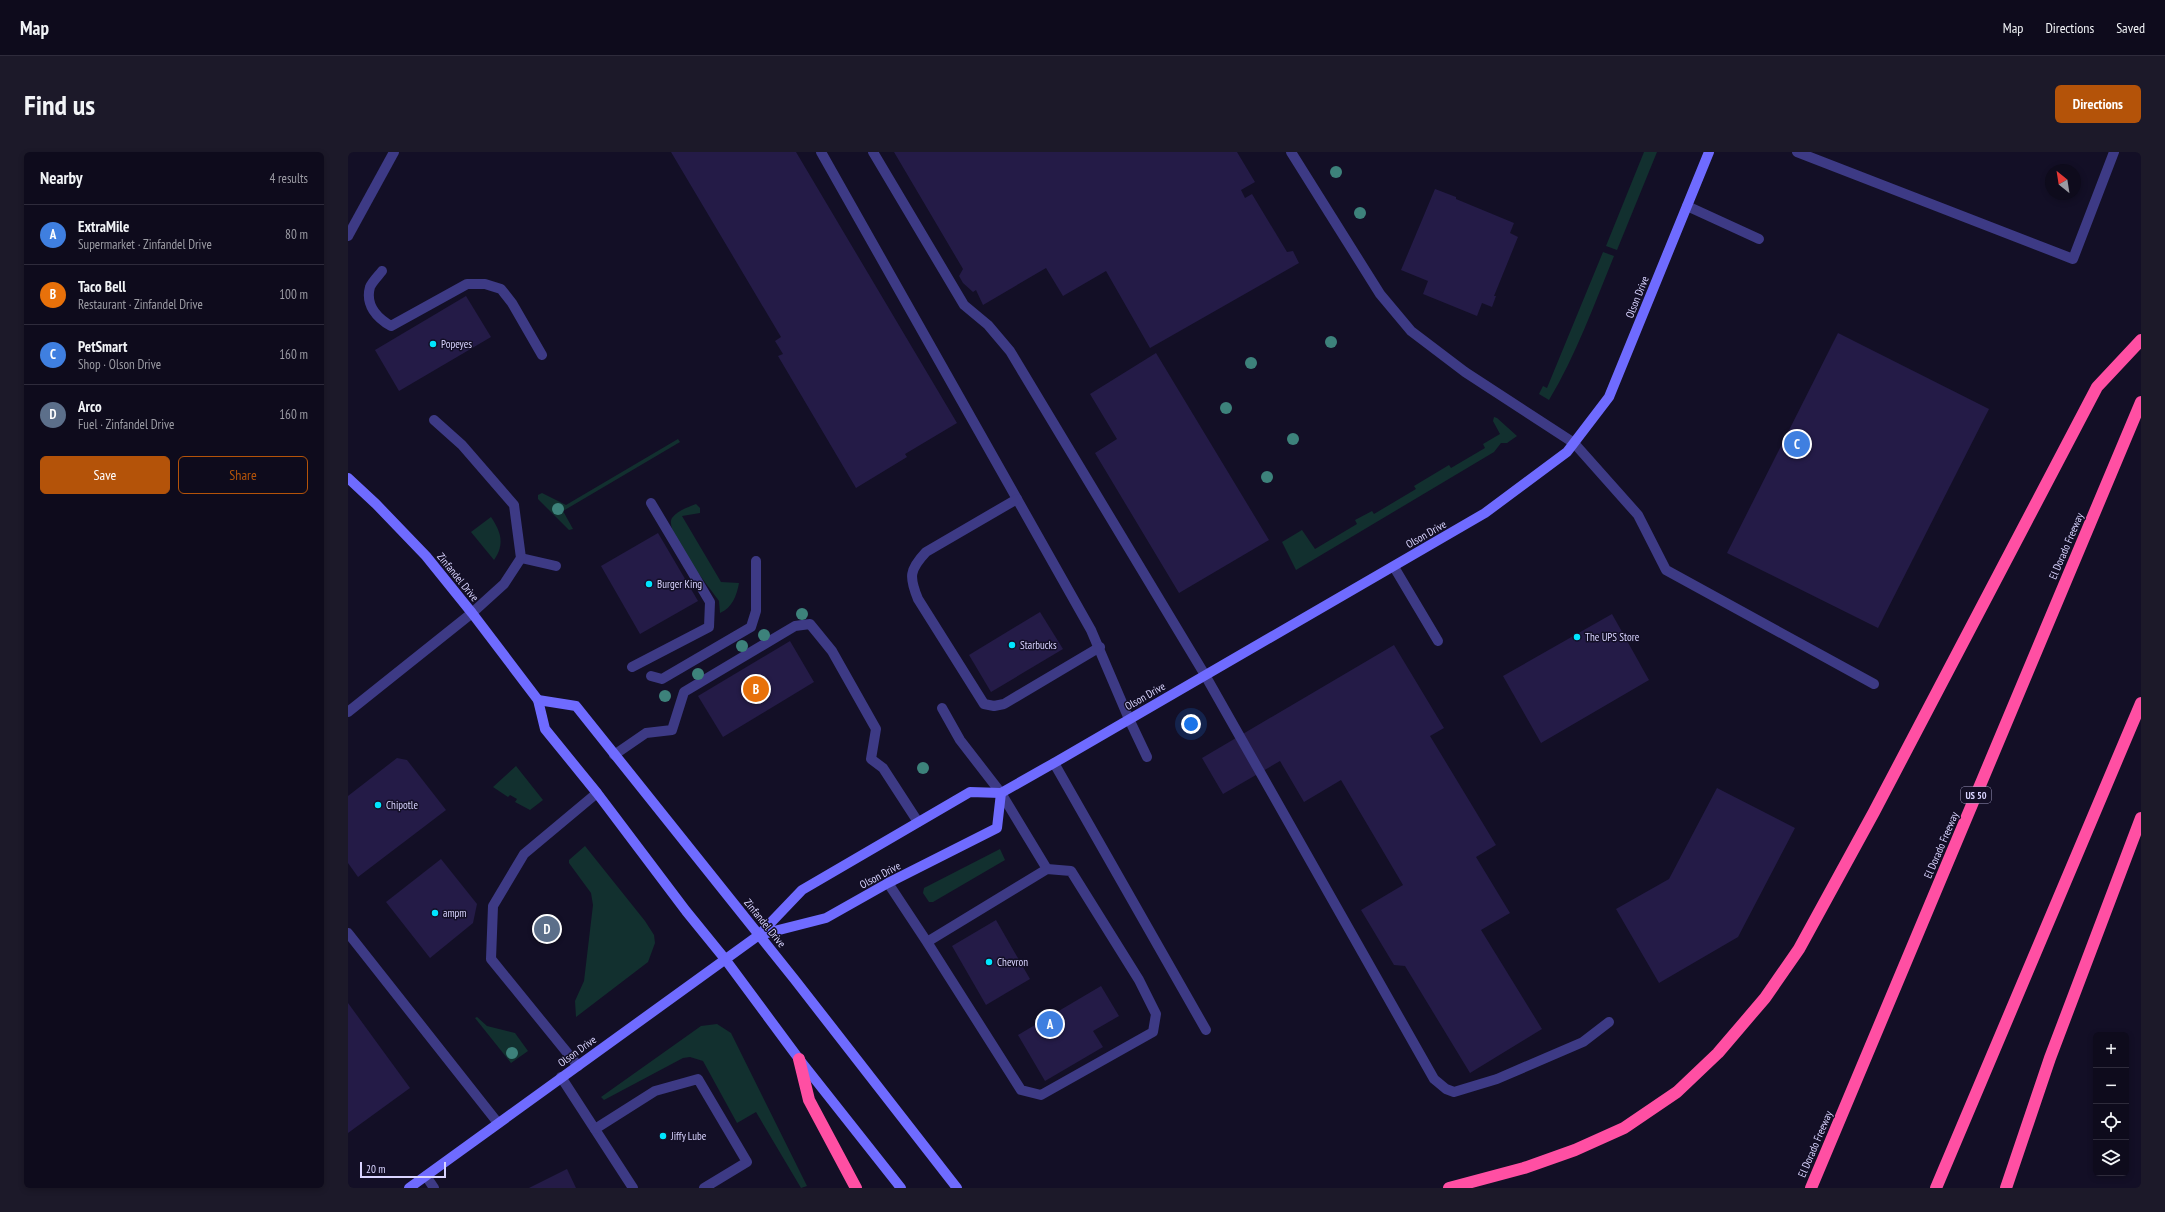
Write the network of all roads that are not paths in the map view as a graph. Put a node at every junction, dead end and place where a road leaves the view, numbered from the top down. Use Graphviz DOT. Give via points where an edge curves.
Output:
graph roads {
  1 [pos="394,152"];
  2 [pos="821,152"];
  3 [pos="873,152"];
  4 [pos="1291,152"];
  5 [pos="1709,152"];
  6 [pos="1797,152"];
  7 [pos="2114,152"];
  8 [pos="1687,206"];
  9 [pos="348,236"];
  10 [pos="1759,239"];
  11 [pos="382,271"];
  12 [pos="2141,340"];
  13 [pos="542,355"];
  14 [pos="2141,402"];
  15 [pos="434,420"];
  16 [pos="1574,443"];
  17 [pos="348,478"];
  18 [pos="1017,499"];
  19 [pos="651,503"];
  20 [pos="521,558"];
  21 [pos="756,561"];
  22 [pos="556,566"];
  23 [pos="1394,567"];
  24 [pos="472,613"];
  25 [pos="1438,641"];
  26 [pos="1100,647"];
  27 [pos="632,667"];
  28 [pos="1205,675"];
  29 [pos="650,676"];
  30 [pos="1874,684"];
  31 [pos="538,700"];
  32 [pos="2141,703"];
  33 [pos="942,708"];
  34 [pos="348,712"];
  35 [pos="1129,719"];
  36 [pos="614,755"];
  37 [pos="1147,757"];
  38 [pos="1054,763"];
  39 [pos="597,793"];
  40 [pos="1001,793"];
  41 [pos="2141,818"];
  42 [pos="918,822"];
  43 [pos="1047,870"];
  44 [pos="888,883"];
  45 [pos="348,933"];
  46 [pos="759,935"];
  47 [pos="927,942"];
  48 [pos="725,959"];
  49 [pos="1608,1022"];
  50 [pos="1206,1030"];
  51 [pos="799,1059"];
  52 [pos="578,1066"];
  53 [pos="562,1077"];
  54 [pos="498,1124"];
  55 [pos="595,1129"];
  56 [pos="426,1176"];
  57 [pos="409,1188"];
  58 [pos="434,1188"];
  59 [pos="633,1188"];
  60 [pos="704,1188"];
  61 [pos="856,1188"];
  62 [pos="901,1188"];
  63 [pos="957,1188"];
  64 [pos="1449,1188"];
  65 [pos="1811,1188"];
  66 [pos="1936,1188"];
  67 [pos="2006,1188"];
  1 -- 9 [label="lane"];
  2 -- 18 [label="lane"];
  3 -- 28 [label="lane" via="964,305 988,325 1010,351"];
  4 -- 16 [label="lane" via="1380,294 1411,331 1465,372"];
  5 -- 8 [label="street, Olson Drive"];
  6 -- 7 [label="lane" via="2073,258"];
  8 -- 10 [label="lane"];
  8 -- 16 [label="street, Olson Drive" via="1609,396"];
  11 -- 13 [label="lane" via="370,286 370,301 378,318 391,326 467,284 485,284 501,289"];
  12 -- 64 [label="highway" via="2097,386 1871,819 1799,949 1765,998 1718,1053 1677,1092 1624,1128 1575,1150 1524,1168"];
  14 -- 65 [label="highway, El Dorado Freeway / US 50"];
  15 -- 20 [label="lane" via="462,445 514,505"];
  16 -- 23 [label="street, Olson Drive" via="1567,452 1485,513"];
  16 -- 30 [label="lane" via="1638,515 1666,570"];
  17 -- 24 [label="street, Zinfandel Drive" via="426,556"];
  18 -- 26 [label="lane"];
  18 -- 26 [label="lane" via="926,552 914,565 911,581 918,599 984,704 1004,704"];
  19 -- 27 [label="lane" via="710,602 708,627"];
  20 -- 22 [label="lane"];
  20 -- 24 [label="lane" via="504,584"];
  21 -- 29 [label="lane" via="756,611 751,627 662,678"];
  23 -- 25 [label="lane"];
  23 -- 28 [label="street, Olson Drive"];
  24 -- 31 [label="street, Zinfandel Drive"];
  24 -- 34 [label="lane"];
  26 -- 35 [label="lane"];
  28 -- 35 [label="street, Olson Drive"];
  28 -- 49 [label="lane" via="1434,1079 1454,1092 1497,1079 1584,1042"];
  31 -- 36 [label="street, Zinfandel Drive" via="576,706"];
  31 -- 39 [label="street, Zinfandel Drive" via="545,730"];
  32 -- 66 [label="highway"];
  33 -- 40 [label="lane" via="960,740"];
  35 -- 37 [label="lane"];
  35 -- 38 [label="street, Olson Drive"];
  36 -- 42 [label="lane" via="646,733 672,730 684,692 795,626 810,624 832,651 876,730 871,759 883,768"];
  36 -- 46 [label="street, Zinfandel Drive"];
  38 -- 40 [label="street, Olson Drive"];
  38 -- 50 [label="lane"];
  39 -- 48 [label="street, Zinfandel Drive"];
  39 -- 52 [label="lane" via="524,854 493,906 491,959"];
  40 -- 42 [label="street, Olson Drive" via="970,792"];
  40 -- 43 [label="lane"];
  40 -- 44 [label="street, Olson Drive" via="997,828"];
  41 -- 67 [label="highway" via="2050,1058"];
  42 -- 46 [label="street, Olson Drive" via="802,890"];
  43 -- 47 [label="lane"];
  43 -- 47 [label="lane" via="1071,871 1156,1014 1153,1032 1041,1095 1021,1090"];
  44 -- 46 [label="street, Olson Drive" via="826,918"];
  44 -- 47 [label="lane"];
  45 -- 54 [label="lane"];
  46 -- 48 [label="street, Olson Drive"];
  46 -- 63 [label="street, Zinfandel Drive"];
  48 -- 51 [label="street, Zinfandel Drive"];
  48 -- 52 [label="street, Olson Drive"];
  51 -- 61 [label="highway" via="809,1100"];
  51 -- 62 [label="street, Zinfandel Drive"];
  52 -- 53 [label="street, Olson Drive"];
  53 -- 54 [label="street, Olson Drive"];
  53 -- 55 [label="lane"];
  54 -- 56 [label="street, Olson Drive"];
  55 -- 59 [label="lane"];
  55 -- 60 [label="lane" via="655,1091 698,1079 747,1162"];
  56 -- 57 [label="street, Olson Drive"];
  56 -- 58 [label="lane"];
}
